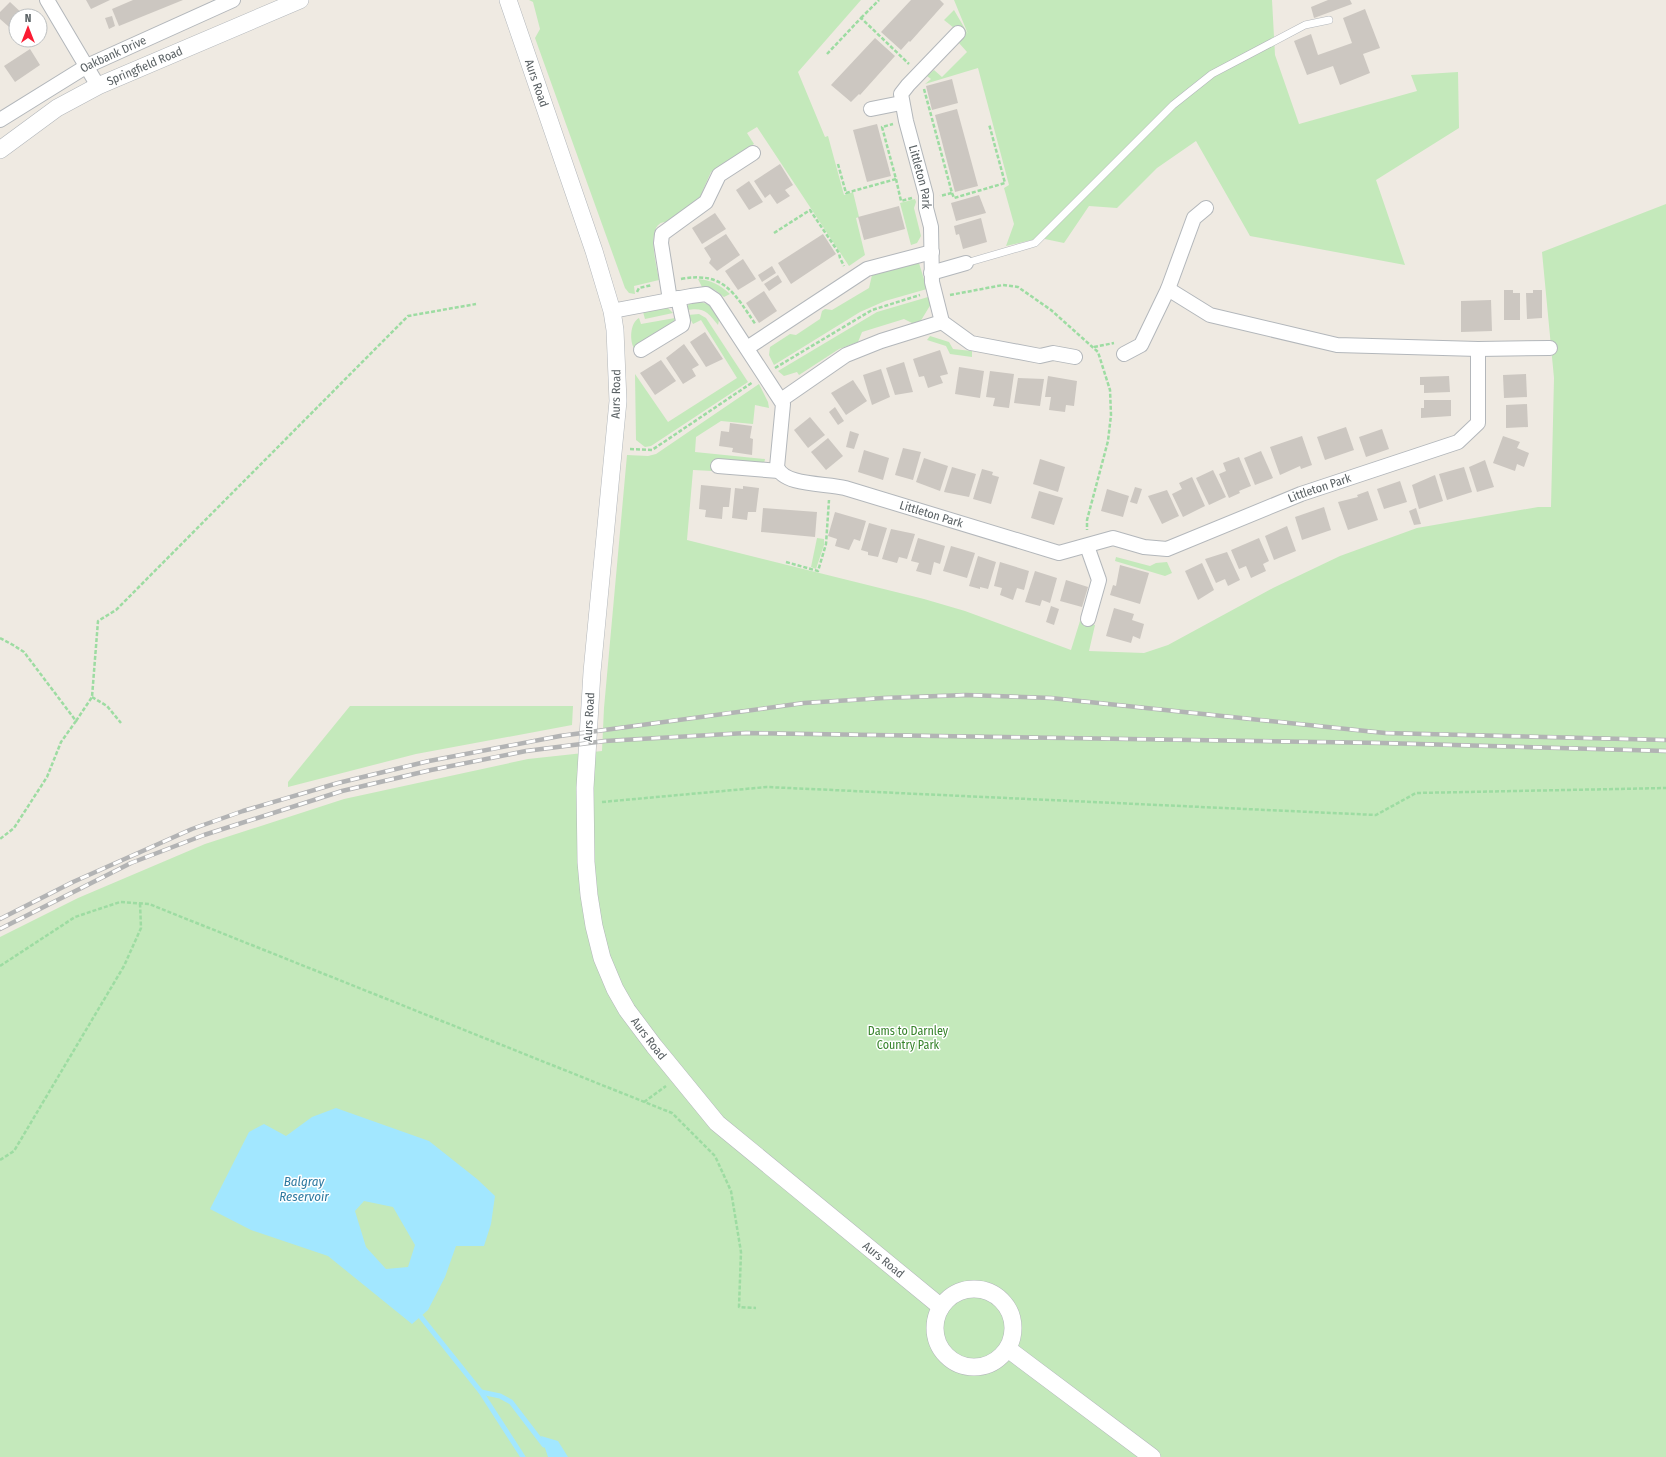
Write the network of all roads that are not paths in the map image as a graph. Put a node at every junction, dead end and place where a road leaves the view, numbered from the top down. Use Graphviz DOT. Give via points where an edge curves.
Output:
graph roads {
  1 [pos="47,0"];
  2 [pos="230,0"];
  3 [pos="300,0"];
  4 [pos="508,0"];
  5 [pos="1329,20"];
  6 [pos="958,33"];
  7 [pos="87,66"];
  8 [pos="98,86"];
  9 [pos="902,103"];
  10 [pos="871,110"];
  11 [pos="0,120"];
  12 [pos="0,150"];
  13 [pos="753,153"];
  14 [pos="1206,208"];
  15 [pos="932,252"];
  16 [pos="966,264"];
  17 [pos="931,273"];
  18 [pos="1168,289"];
  19 [pos="674,299"];
  20 [pos="612,311"];
  21 [pos="942,322"];
  22 [pos="747,348"];
  23 [pos="1550,348"];
  24 [pos="641,350"];
  25 [pos="1478,350"];
  26 [pos="1124,354"];
  27 [pos="1075,356"];
  28 [pos="781,400"];
  29 [pos="718,466"];
  30 [pos="779,471"];
  31 [pos="1087,546"];
  32 [pos="1088,618"];
  33 [pos="942,1307"];
  34 [pos="1008,1349"];
  35 [pos="1152,1457"];
  1 -- 7 [label="street"];
  2 -- 7 [label="street, Oakbank Drive"];
  3 -- 8 [label="street, Springfield Road"];
  4 -- 20 [label="street, Aurs Road"];
  5 -- 16 [label="lane" via="1305,25 1212,74 1173,105 1036,243"];
  6 -- 9 [label="street, Littleton Park" via="908,84 901,94"];
  7 -- 8 [label="street"];
  7 -- 11 [label="street, Oakbank Drive"];
  8 -- 12 [label="street, Springfield Road" via="57,108"];
  9 -- 10 [label="street"];
  9 -- 15 [label="street, Littleton Park" via="926,195"];
  13 -- 19 [label="street" via="719,175 706,202 662,234 667,282"];
  14 -- 18 [label="street" via="1194,218"];
  15 -- 17 [label="street, Littleton Park"];
  15 -- 22 [label="street" via="867,270"];
  16 -- 17 [label="street"];
  17 -- 21 [label="street, Littleton Park"];
  18 -- 25 [label="street" via="1210,315 1337,345"];
  18 -- 26 [label="street" via="1141,345"];
  19 -- 20 [label="street"];
  19 -- 22 [label="street" via="706,294 716,300"];
  19 -- 24 [label="street" via="682,324"];
  20 -- 33 [label="street, Aurs Road" via="618,401 591,687 585,803 586,862 594,926 602,958 615,989 628,1010 717,1123"];
  21 -- 27 [label="street" via="971,343 1040,356 1053,353"];
  21 -- 28 [label="street" via="846,355"];
  22 -- 28 [label="street"];
  23 -- 25 [label="street"];
  25 -- 31 [label="street, Littleton Park" via="1478,423 1458,442 1301,494 1167,549 1144,547 1113,538"];
  28 -- 30 [label="street" via="783,404 777,467"];
  29 -- 30 [label="street, Littleton Park"];
  30 -- 31 [label="street, Littleton Park" via="794,481 831,484 1058,553"];
  31 -- 32 [label="street" via="1099,580"];
  33 -- 34 [label="street" via="950,1297 963,1291 989,1292 1001,1300 1009,1310 1013,1336"];
  33 -- 34 [label="street" via="936,1318 935,1331 944,1353 953,1361 964,1366 983,1366 1000,1358"];
  34 -- 35 [label="street"];
}
